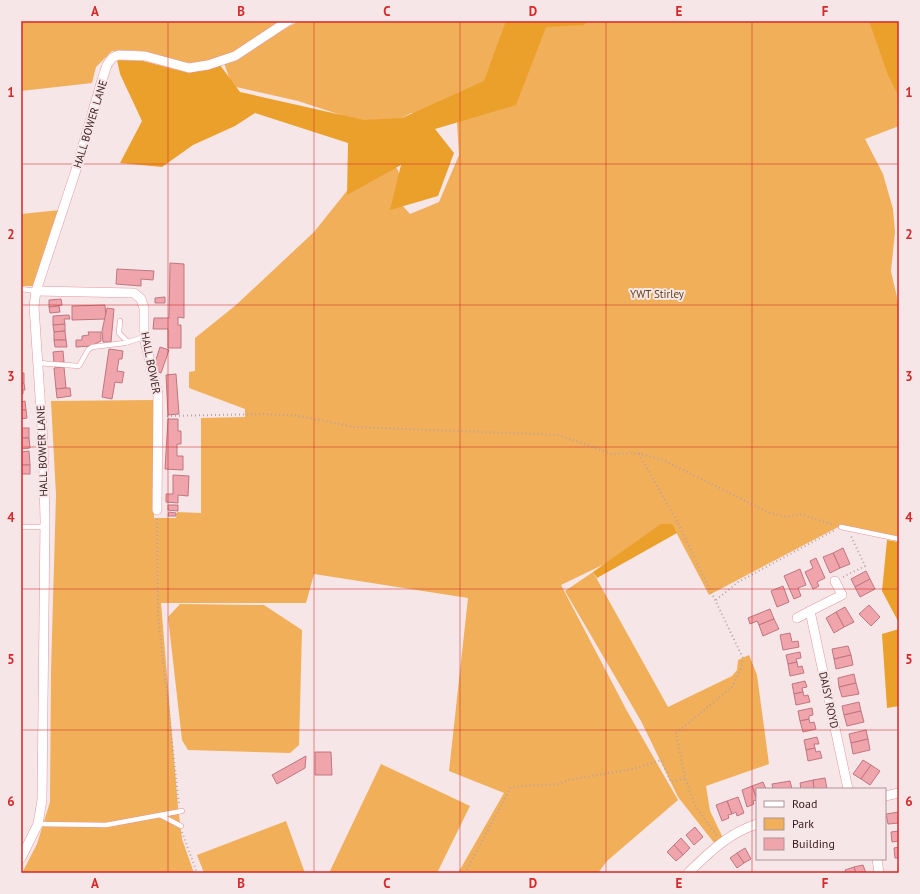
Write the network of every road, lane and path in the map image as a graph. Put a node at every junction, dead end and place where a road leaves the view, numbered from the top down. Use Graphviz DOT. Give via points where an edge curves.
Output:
graph roads {
  1 [pos="288,21"];
  2 [pos="21,289"];
  3 [pos="36,291"];
  4 [pos="120,320"];
  5 [pos="144,337"];
  6 [pos="128,342"];
  7 [pos="38,363"];
  8 [pos="158,416"];
  9 [pos="638,453"];
  10 [pos="158,510"];
  11 [pos="21,527"];
  12 [pos="45,527"];
  13 [pos="841,527"];
  14 [pos="847,528"];
  15 [pos="899,539"];
  16 [pos="835,582"];
  17 [pos="716,600"];
  18 [pos="810,611"];
  19 [pos="797,618"];
  20 [pos="685,778"];
  21 [pos="848,788"];
  22 [pos="899,793"];
  23 [pos="886,796"];
  24 [pos="181,811"];
  25 [pos="160,815"];
  26 [pos="38,824"];
  27 [pos="756,824"];
  28 [pos="181,826"];
  29 [pos="721,842"];
  30 [pos="21,858"];
  31 [pos="877,860"];
  32 [pos="197,873"];
  33 [pos="465,873"];
  34 [pos="688,873"];
  35 [pos="879,873"];
  1 -- 3 [label="street, HALL BOWER LANE" via="235,56 208,65 190,68 145,56 112,58 107,65 75,174"];
  2 -- 3 [label="lane"];
  3 -- 5 [label="street, HALL BOWER" via="134,293 141,299 144,308"];
  3 -- 7 [label="street, HALL BOWER LANE" via="34,306"];
  4 -- 6 [label="lane" via="119,332"];
  5 -- 6 [label="lane"];
  5 -- 8 [label="street, HALL BOWER" via="158,394"];
  6 -- 7 [label="lane" via="92,347 79,366"];
  7 -- 12 [label="street, HALL BOWER LANE"];
  8 -- 9 [label="path" via="264,414 300,416 354,427 559,435 612,454"];
  8 -- 10 [label="street, HALL BOWER"];
  9 -- 13 [label="path" via="662,460 770,513 788,517 799,514"];
  9 -- 17 [label="path" via="678,523"];
  10 -- 24 [label="path" via="158,615"];
  11 -- 12 [label="lane"];
  12 -- 26 [label="street, HALL BOWER LANE" via="42,800"];
  13 -- 14 [label="lane"];
  13 -- 17 [label="path" via="738,582"];
  14 -- 15 [label="lane"];
  14 -- 16 [label="path" via="865,566"];
  16 -- 18 [label="street" via="842,595"];
  17 -- 20 [label="path" via="743,658 741,669 732,687 676,733"];
  18 -- 19 [label="street"];
  18 -- 21 [label="street, DAISY ROYD"];
  20 -- 29 [label="path" via="695,806"];
  20 -- 33 [label="path" via="671,782 661,760 633,769 558,784 511,787"];
  22 -- 23 [label="street"];
  24 -- 25 [label="lane"];
  25 -- 26 [label="lane" via="106,825"];
  25 -- 28 [label="lane"];
  26 -- 30 [label="street, HALL BOWER LANE"];
  27 -- 29 [label="street"];
  28 -- 32 [label="path"];
  29 -- 34 [label="street"];
  31 -- 35 [label="street"];
}
